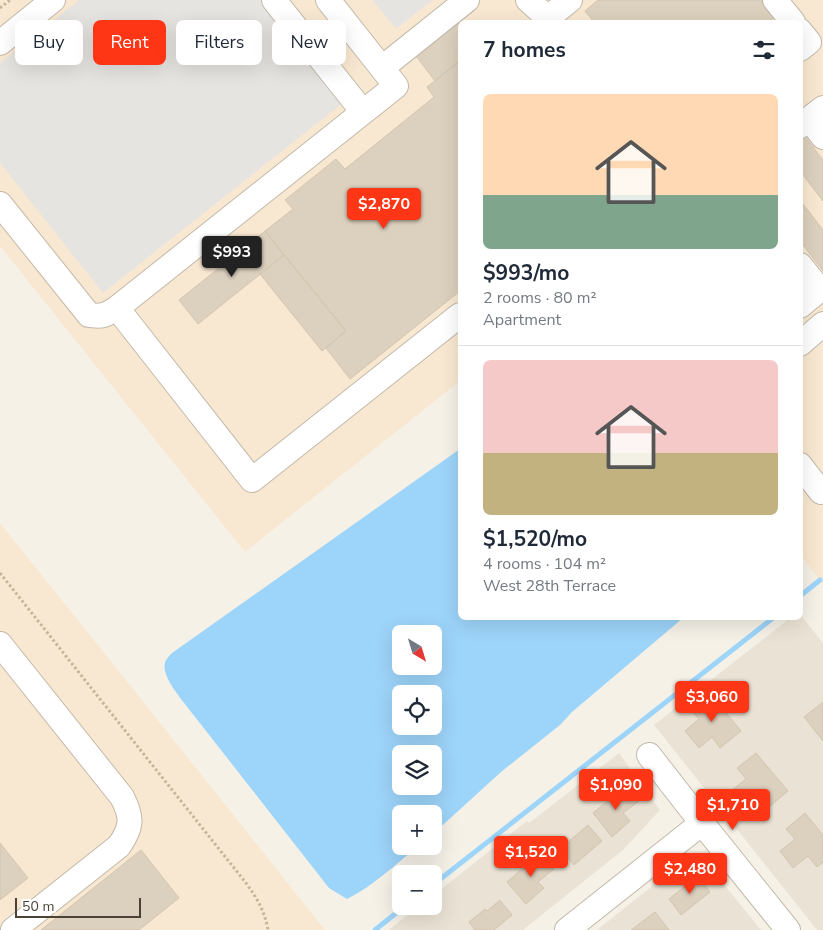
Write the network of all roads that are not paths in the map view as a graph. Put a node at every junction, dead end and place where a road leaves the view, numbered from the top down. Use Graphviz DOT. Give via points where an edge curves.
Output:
graph roads {
  1 [pos="53,0"];
  2 [pos="274,0"];
  3 [pos="328,0"];
  4 [pos="467,0"];
  5 [pos="528,0"];
  6 [pos="570,0"];
  7 [pos="550,20"];
  8 [pos="803,35"];
  9 [pos="0,42"];
  10 [pos="803,47"];
  11 [pos="382,68"];
  12 [pos="363,112"];
  13 [pos="811,117"];
  14 [pos="823,137"];
  15 [pos="4,217"];
  16 [pos="803,268"];
  17 [pos="821,288"];
  18 [pos="803,303"];
  19 [pos="117,308"];
  20 [pos="458,317"];
  21 [pos="823,324"];
  22 [pos="803,341"];
  23 [pos="803,469"];
  24 [pos="823,491"];
  25 [pos="0,644"];
  26 [pos="649,755"];
  27 [pos="702,823"];
  28 [pos="13,930"];
  29 [pos="567,930"];
  30 [pos="788,930"];
  1 -- 9 [label="street"];
  2 -- 12 [label="street"];
  3 -- 11 [label="street"];
  4 -- 11 [label="street"];
  5 -- 7 [label="street"];
  6 -- 7 [label="street"];
  8 -- 10 [label="street" via="809,42"];
  11 -- 12 [label="street" via="396,86"];
  12 -- 19 [label="street"];
  13 -- 14 [label="street"];
  15 -- 19 [label="street" via="89,315 98,316"];
  16 -- 17 [label="street"];
  17 -- 18 [label="street"];
  19 -- 20 [label="street" via="252,480"];
  21 -- 22 [label="street"];
  23 -- 24 [label="street"];
  25 -- 28 [label="street" via="122,796 129,810 130,822 127,835 119,846"];
  26 -- 27 [label="street"];
  27 -- 29 [label="street"];
  27 -- 30 [label="street"];
}
